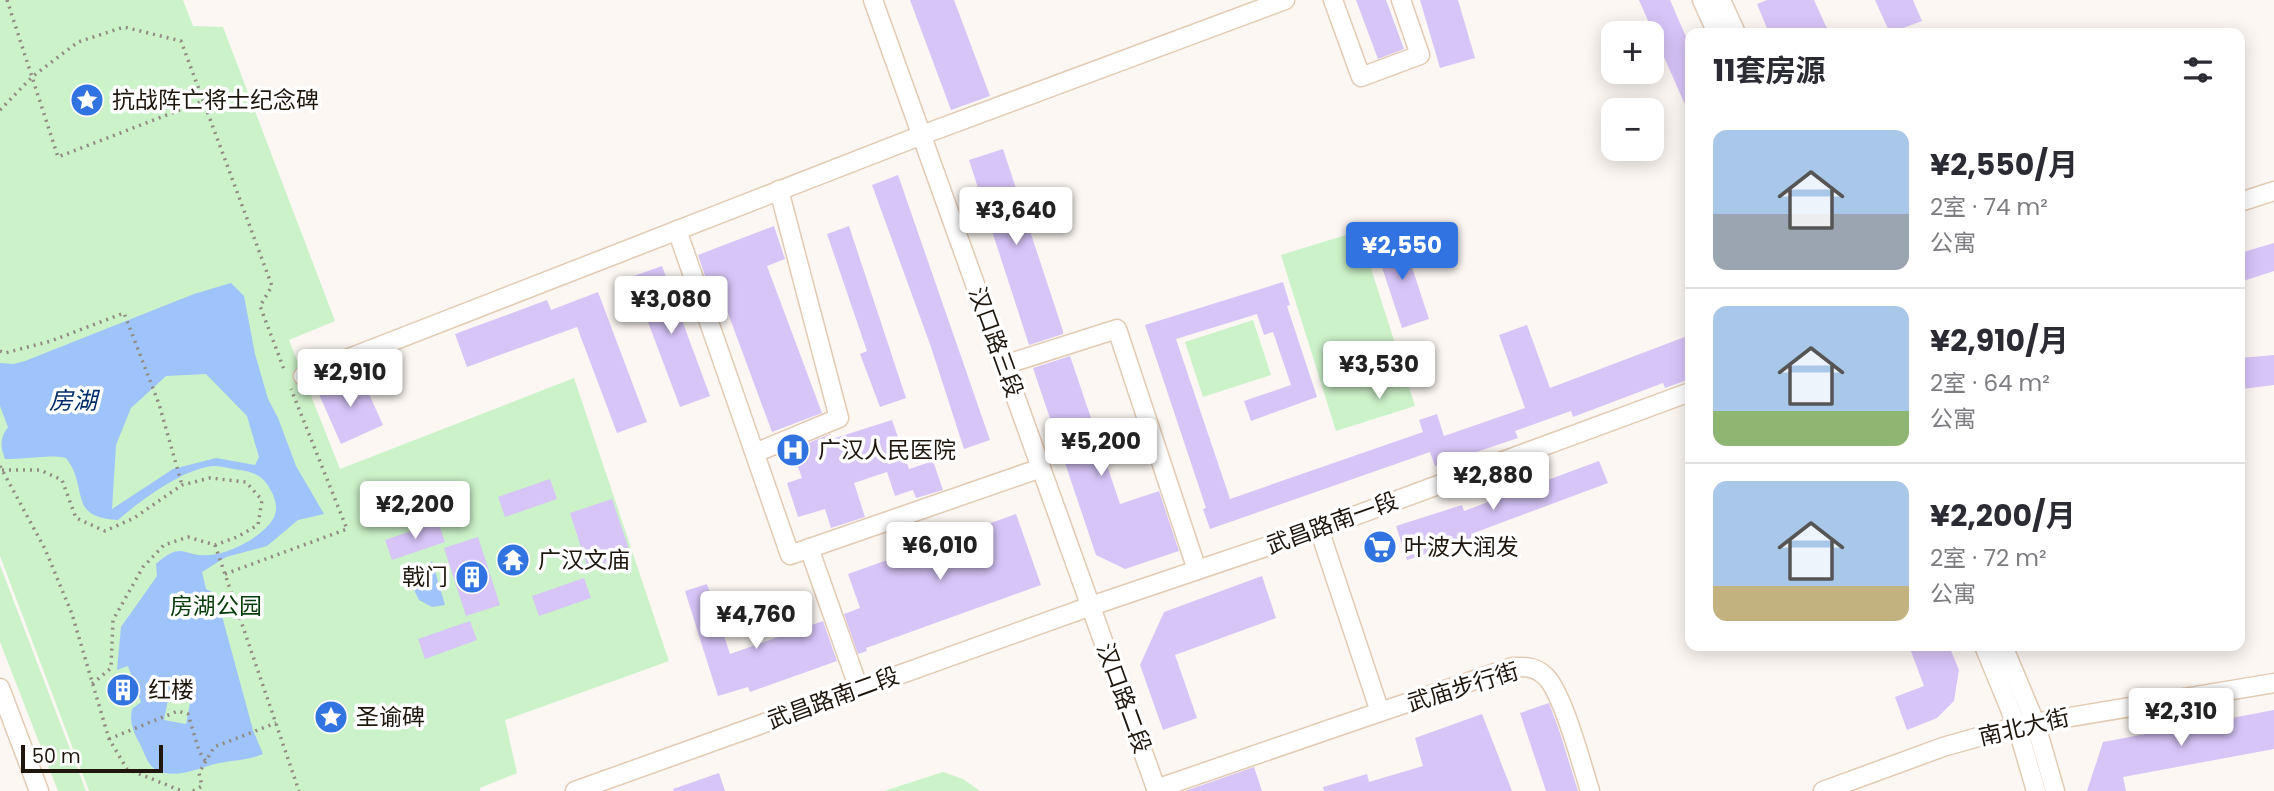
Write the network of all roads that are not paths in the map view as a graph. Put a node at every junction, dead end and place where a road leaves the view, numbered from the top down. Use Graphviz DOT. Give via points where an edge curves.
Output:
graph roads {
  1 [pos="873,0"];
  2 [pos="1285,0"];
  3 [pos="1333,0"];
  4 [pos="1401,0"];
  5 [pos="1702,0"];
  6 [pos="1721,0"];
  7 [pos="1715,28"];
  8 [pos="1734,28"];
  9 [pos="922,135"];
  10 [pos="779,190"];
  11 [pos="2274,191"];
  12 [pos="2245,200"];
  13 [pos="677,230"];
  14 [pos="1004,365"];
  15 [pos="303,376"];
  16 [pos="1685,394"];
  17 [pos="754,453"];
  18 [pos="1041,468"];
  19 [pos="1319,529"];
  20 [pos="809,548"];
  21 [pos="1197,570"];
  22 [pos="1091,606"];
  23 [pos="1986,651"];
  24 [pos="2004,651"];
  25 [pos="2274,683"];
  26 [pos="0,688"];
  27 [pos="859,689"];
  28 [pos="1380,712"];
  29 [pos="2026,724"];
  30 [pos="1157,790"];
  31 [pos="39,791"];
  32 [pos="575,791"];
  33 [pos="1590,791"];
  34 [pos="1823,791"];
  35 [pos="2036,791"];
  36 [pos="2055,791"];
  1 -- 9 [label="street, 汉口路三段"];
  2 -- 9 [label="street"];
  3 -- 4 [label="street" via="1361,77 1420,55"];
  5 -- 7 [label="street"];
  6 -- 8 [label="street"];
  9 -- 10 [label="street"];
  9 -- 14 [label="street, 汉口路三段"];
  10 -- 13 [label="street"];
  10 -- 17 [label="street" via="839,418"];
  11 -- 12 [label="street"];
  13 -- 15 [label="street"];
  13 -- 17 [label="street"];
  14 -- 18 [label="street, 汉口路三段"];
  14 -- 21 [label="street" via="1117,329"];
  16 -- 19 [label="street, 武昌路南一段"];
  17 -- 20 [label="street" via="790,555"];
  18 -- 20 [label="street"];
  18 -- 22 [label="street, 汉口路三段"];
  19 -- 21 [label="street, 武昌路南一段"];
  19 -- 28 [label="street, 武庙步行街"];
  20 -- 27 [label="street"];
  21 -- 22 [label="street, 武昌路南一段"];
  22 -- 27 [label="street, 武昌路南二段"];
  22 -- 30 [label="street, 汉口路二段"];
  23 -- 29 [label="street"];
  24 -- 29 [label="street"];
  25 -- 29 [label="street, 南北大街"];
  26 -- 31 [label="street"];
  27 -- 32 [label="street, 武昌路南二段"];
  28 -- 30 [label="street, 武庙步行街"];
  28 -- 33 [label="street, 武庙步行街" via="1513,667 1530,666 1546,675 1556,692"];
  29 -- 34 [label="street, 南北大街" via="1943,747"];
  29 -- 35 [label="street"];
  29 -- 36 [label="street"];
}
